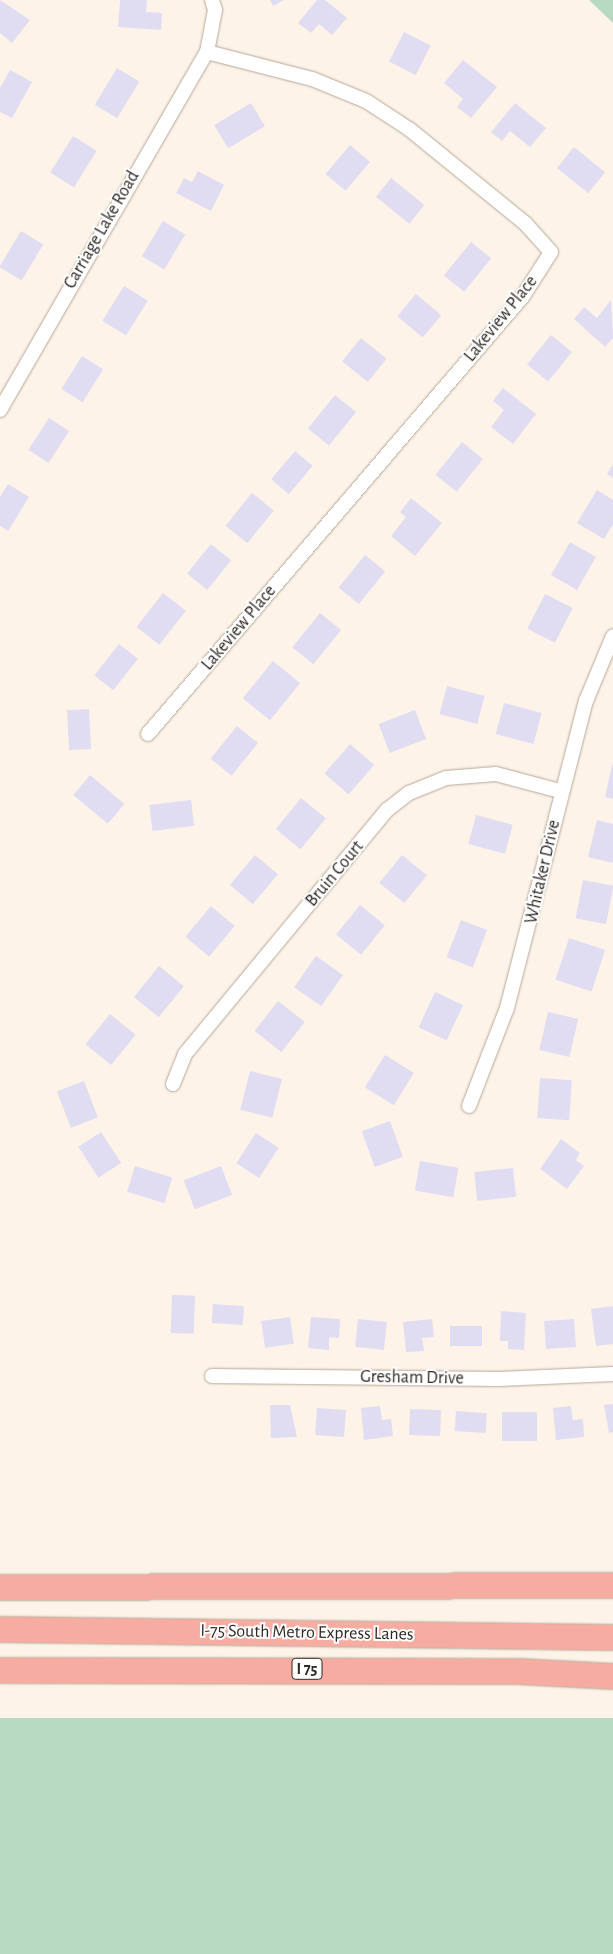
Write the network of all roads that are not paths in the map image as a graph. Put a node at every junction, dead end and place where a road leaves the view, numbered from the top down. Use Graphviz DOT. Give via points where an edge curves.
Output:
graph roads {
  1 [pos="212,0"];
  2 [pos="207,52"];
  3 [pos="0,410"];
  4 [pos="613,636"];
  5 [pos="148,734"];
  6 [pos="560,792"];
  7 [pos="174,1084"];
  8 [pos="469,1106"];
  9 [pos="613,1374"];
  10 [pos="212,1376"];
  11 [pos="613,1585"];
  12 [pos="0,1588"];
  13 [pos="0,1629"];
  14 [pos="613,1636"];
  15 [pos="0,1670"];
  16 [pos="613,1676"];
  1 -- 2 [label="street" via="215,10"];
  2 -- 3 [label="street, Carriage Lake Road"];
  2 -- 5 [label="street, Lakeview Place" via="312,79 366,101 409,128 526,224 551,252 523,296"];
  4 -- 6 [label="street, Whitaker Drive" via="586,701"];
  6 -- 7 [label="street, Bruin Court" via="496,774 446,778 409,793 387,810 185,1054"];
  6 -- 8 [label="street, Whitaker Drive" via="535,912 509,999"];
  9 -- 10 [label="street, Gresham Drive" via="499,1379"];
  11 -- 12 [label="highway"];
  13 -- 14 [label="highway, I-75 South Metro Express Lanes"];
  15 -- 16 [label="highway, I 75" via="518,1671"];
}
